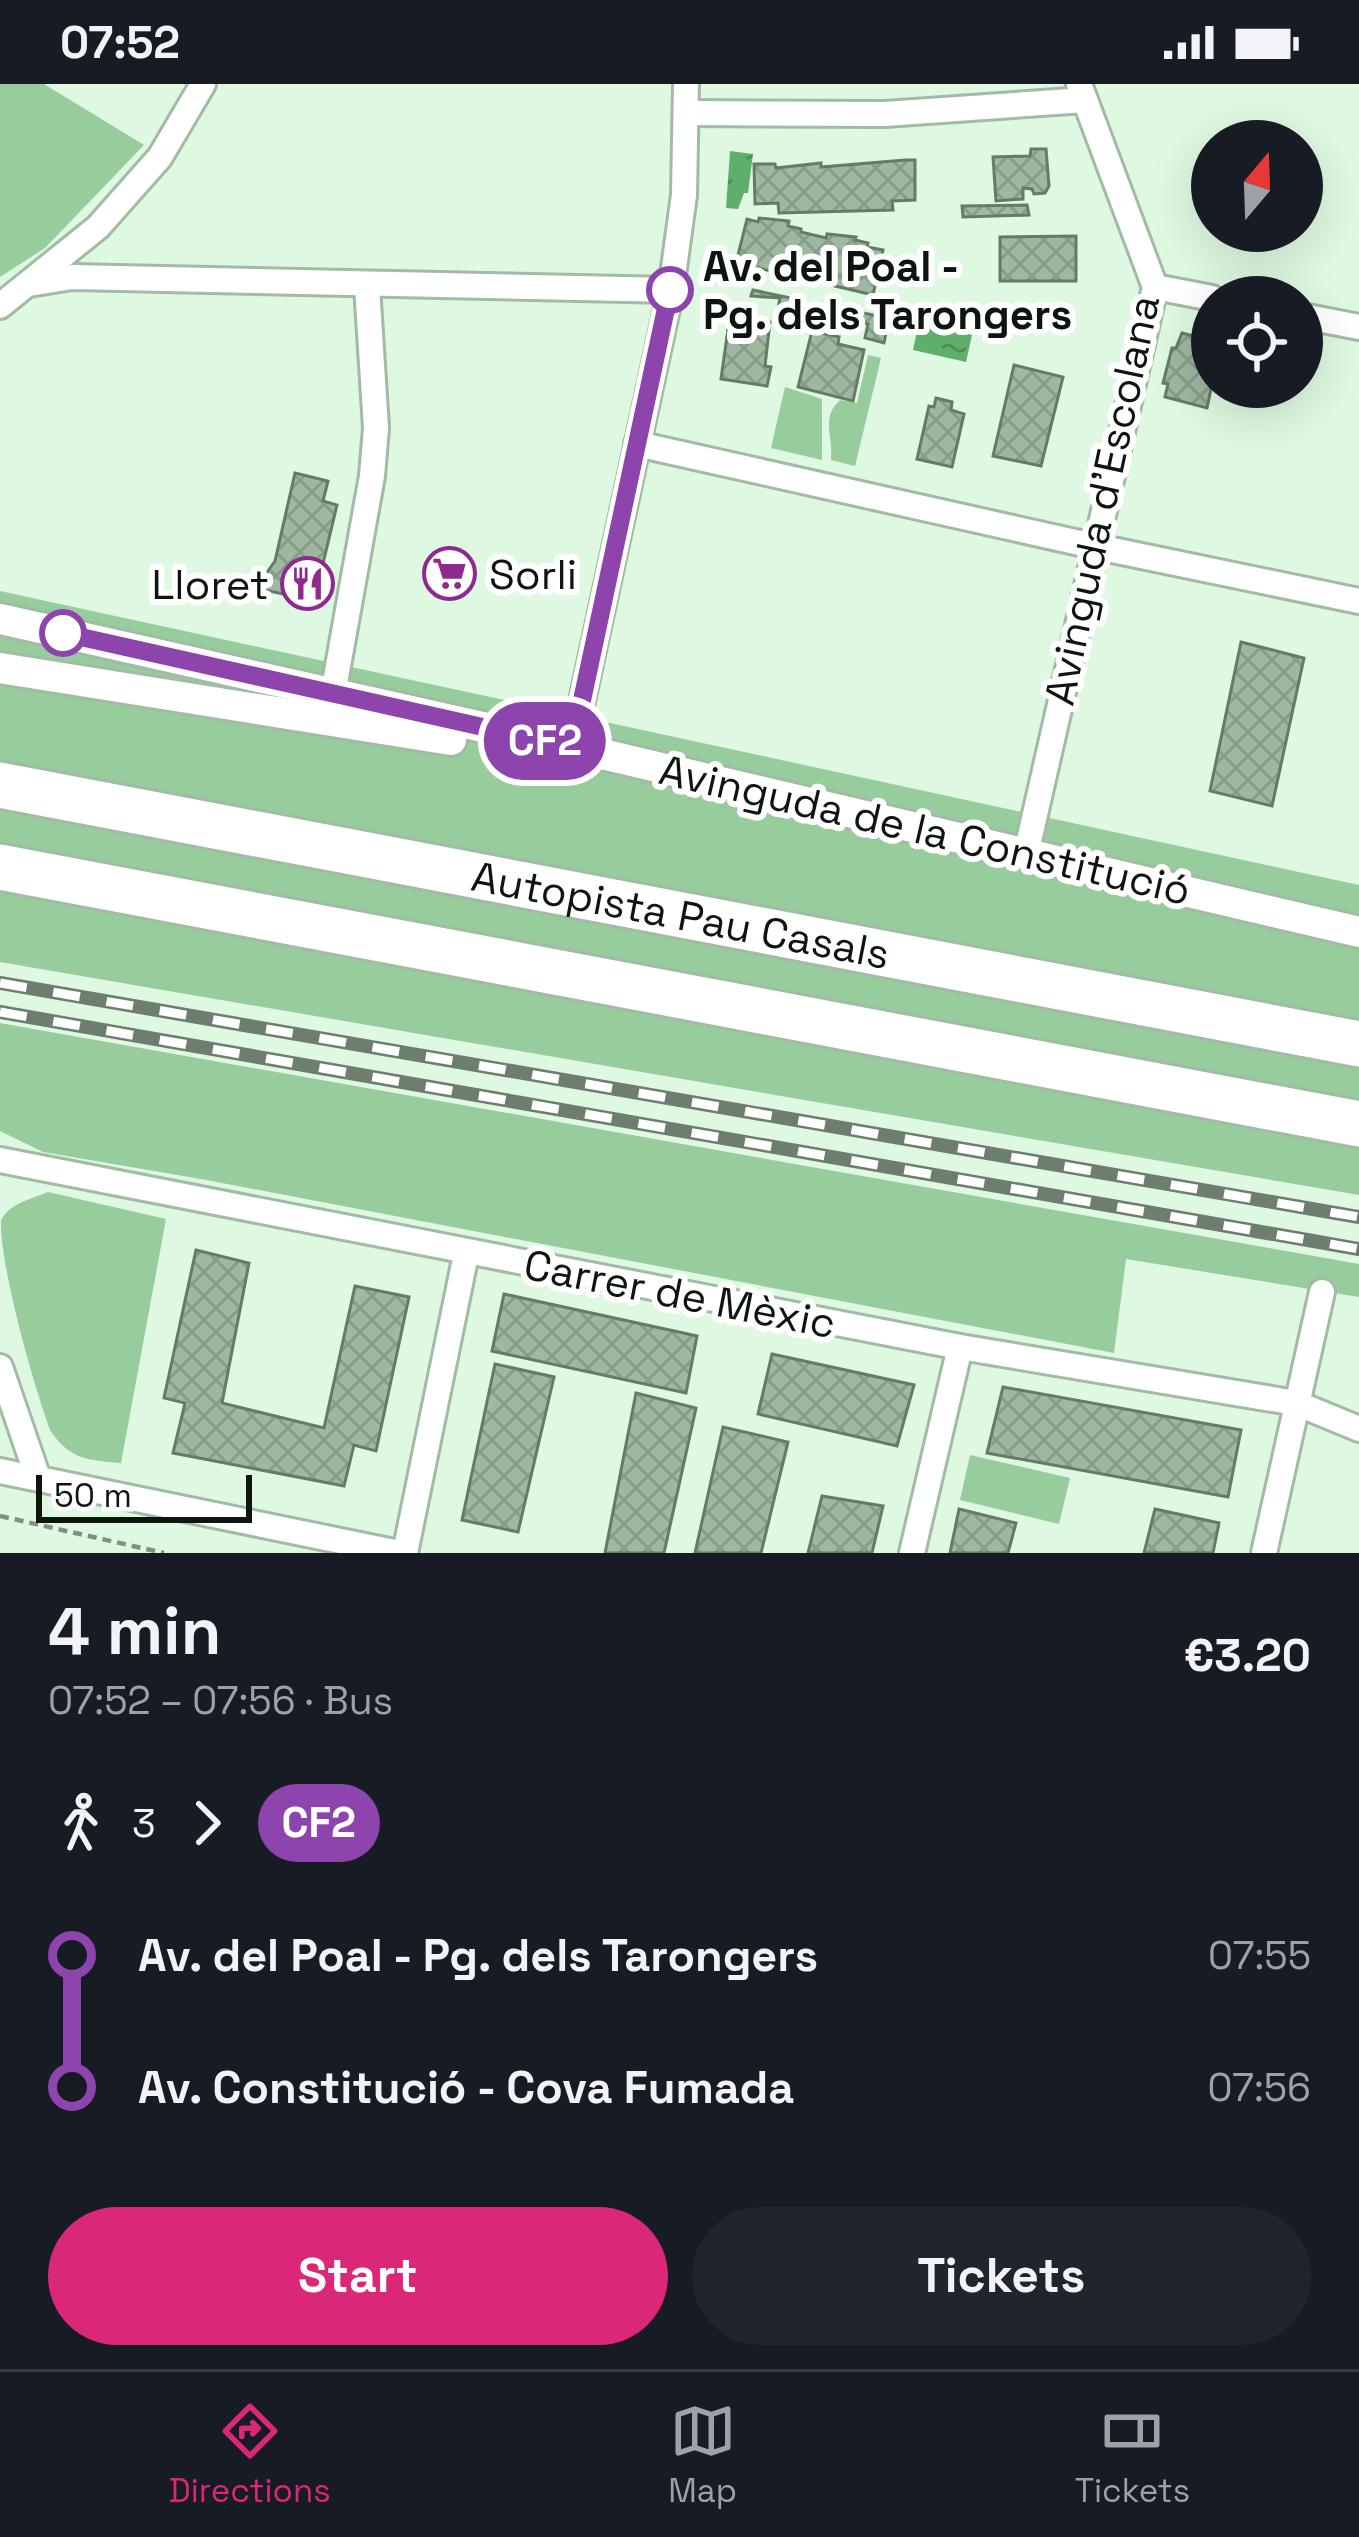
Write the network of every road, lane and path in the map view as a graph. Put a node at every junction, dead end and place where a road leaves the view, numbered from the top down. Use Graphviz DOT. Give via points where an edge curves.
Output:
graph roads {
  1 [pos="203,84"];
  2 [pos="686,84"];
  3 [pos="1082,92"];
  4 [pos="687,113"];
  5 [pos="98,227"];
  6 [pos="127,280"];
  7 [pos="29,284"];
  8 [pos="367,286"];
  9 [pos="1154,287"];
  10 [pos="670,290"];
  11 [pos="1191,294"];
  12 [pos="0,305"];
  13 [pos="1323,320"];
  14 [pos="1359,327"];
  15 [pos="638,444"];
  16 [pos="1093,546"];
  17 [pos="1359,601"];
  18 [pos="0,619"];
  19 [pos="0,668"];
  20 [pos="333,694"];
  21 [pos="541,740"];
  22 [pos="572,747"];
  23 [pos="0,785"];
  24 [pos="1026,854"];
  25 [pos="0,867"];
  26 [pos="1359,932"];
  27 [pos="1359,1044"];
  28 [pos="1359,1124"];
  29 [pos="0,1160"];
  30 [pos="466,1254"];
  31 [pos="1322,1292"];
  32 [pos="960,1347"];
  33 [pos="0,1367"];
  34 [pos="1296,1403"];
  35 [pos="1359,1429"];
  36 [pos="0,1472"];
  37 [pos="38,1478"];
  38 [pos="0,1516"];
  39 [pos="164,1553"];
  40 [pos="402,1553"];
  41 [pos="912,1553"];
  42 [pos="1264,1553"];
  1 -- 5 [label="street" via="160,157"];
  2 -- 4 [label="street"];
  3 -- 4 [label="street" via="885,115"];
  3 -- 9 [label="street, Avinguda d'Escolana"];
  4 -- 10 [label="street"];
  5 -- 6 [label="street" via="104,262"];
  5 -- 7 [label="street"];
  6 -- 7 [label="street"];
  6 -- 8 [label="street"];
  7 -- 12 [label="street"];
  8 -- 10 [label="street"];
  8 -- 20 [label="street" via="372,476"];
  9 -- 11 [label="street"];
  9 -- 16 [label="street, Avinguda d'Escolana"];
  10 -- 15 [label="street"];
  13 -- 14 [label="street"];
  15 -- 16 [label="street"];
  15 -- 22 [label="street"];
  16 -- 17 [label="street"];
  16 -- 24 [label="street, Avinguda d'Escolana"];
  18 -- 20 [label="street, Avinguda de la Constitució"];
  19 -- 21 [label="street" via="462,741"];
  20 -- 21 [label="street, Avinguda de la Constitució"];
  21 -- 22 [label="street, Avinguda de la Constitució"];
  22 -- 24 [label="street, Avinguda de la Constitució"];
  23 -- 27 [label="highway, Autopista Pau Casals"];
  24 -- 26 [label="street, Avinguda de la Constitució"];
  25 -- 28 [label="highway, Autopista Pau Casals"];
  29 -- 30 [label="street, Carrer de Mèxic"];
  30 -- 32 [label="street, Carrer de Mèxic"];
  30 -- 40 [label="street"];
  31 -- 34 [label="street"];
  32 -- 34 [label="street, Carrer de Mèxic"];
  32 -- 41 [label="street"];
  33 -- 37 [label="street"];
  34 -- 35 [label="street, Carrer de Mèxic"];
  34 -- 42 [label="street"];
  36 -- 37 [label="street"];
  37 -- 40 [label="street"];
  38 -- 39 [label="path"];
}
